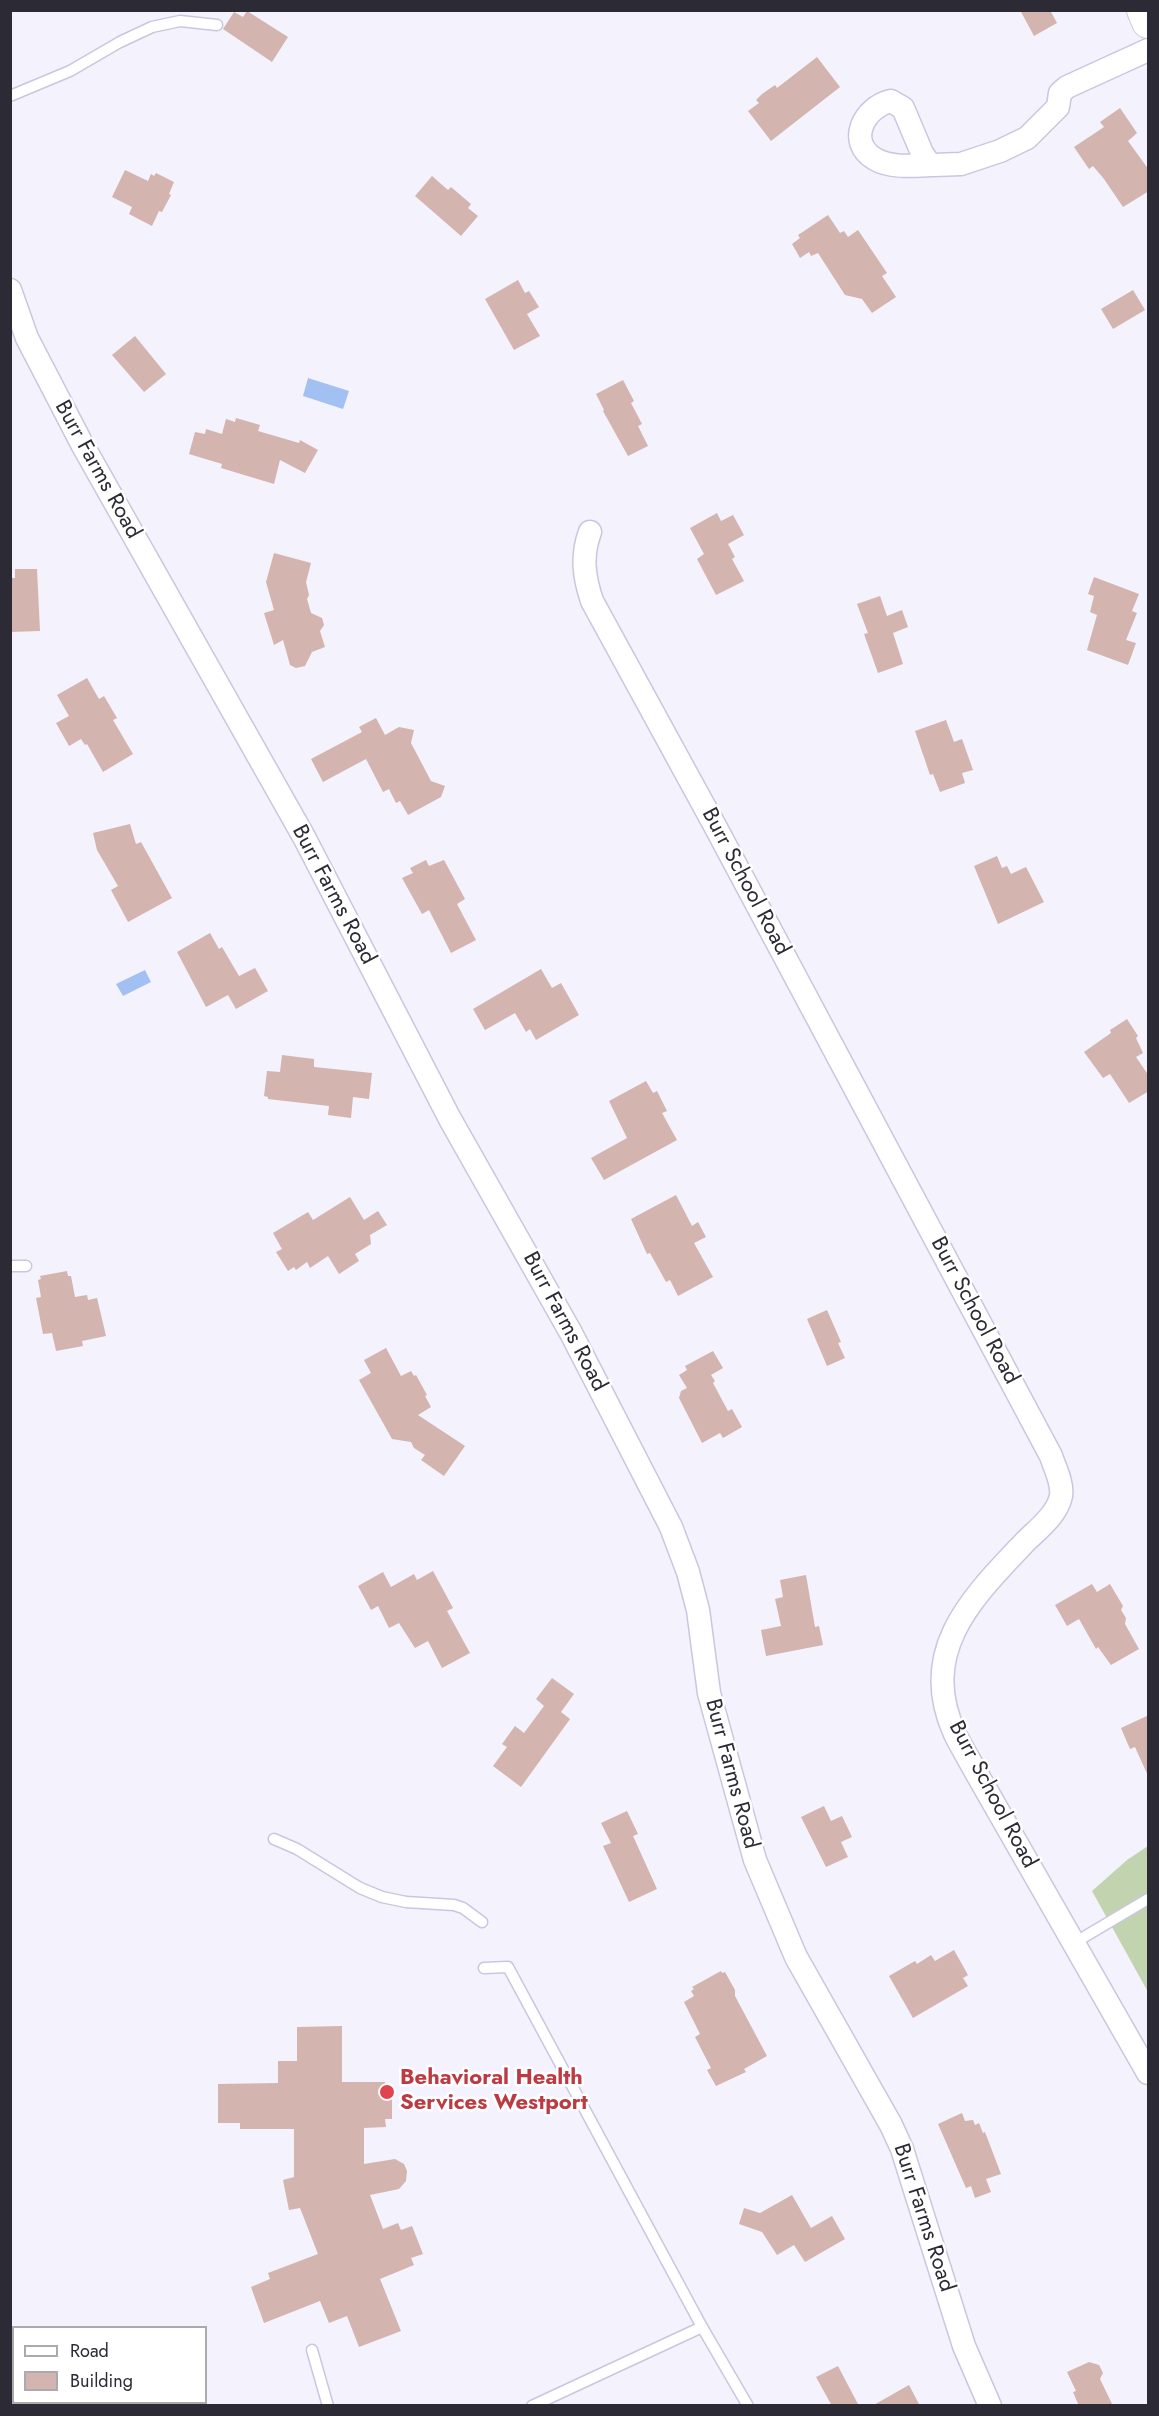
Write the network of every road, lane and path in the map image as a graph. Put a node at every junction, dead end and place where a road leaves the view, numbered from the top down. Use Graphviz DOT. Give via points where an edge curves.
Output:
graph roads {
  1 [pos="1143,10"];
  2 [pos="1149,21"];
  3 [pos="218,25"];
  4 [pos="1149,50"];
  5 [pos="10,96"];
  6 [pos="930,165"];
  7 [pos="10,290"];
  8 [pos="590,532"];
  9 [pos="10,1266"];
  10 [pos="26,1266"];
  11 [pos="274,1839"];
  12 [pos="1149,1899"];
  13 [pos="483,1922"];
  14 [pos="1074,1943"];
  15 [pos="484,1968"];
  16 [pos="1149,2073"];
  17 [pos="702,2327"];
  18 [pos="312,2350"];
  19 [pos="328,2406"];
  20 [pos="532,2406"];
  21 [pos="748,2406"];
  22 [pos="990,2406"];
  1 -- 2 [label="street"];
  3 -- 5 [label="lane" via="180,21 152,27 70,71"];
  4 -- 6 [label="street" via="1067,87 1060,93 1058,107 1027,138 1000,152 961,164"];
  7 -- 22 [label="street, Burr Farms Road" via="27,338 82,444 303,837 450,1119 571,1333 671,1527 698,1610 709,1692 755,1860 796,1957 902,2149 964,2346"];
  8 -- 14 [label="street, Burr School Road" via="584,571 592,601 896,1164 1051,1456 1058,1476 1061,1495 1055,1511 988,1582 963,1615 948,1643 942,1677 946,1707 955,1732"];
  9 -- 10 [label="lane"];
  11 -- 13 [label="lane" via="382,1897 454,1905"];
  12 -- 14 [label="lane"];
  14 -- 16 [label="street, Burr School Road"];
  15 -- 17 [label="lane" via="508,1967"];
  17 -- 20 [label="lane"];
  17 -- 21 [label="lane"];
  18 -- 19 [label="lane"];
}
